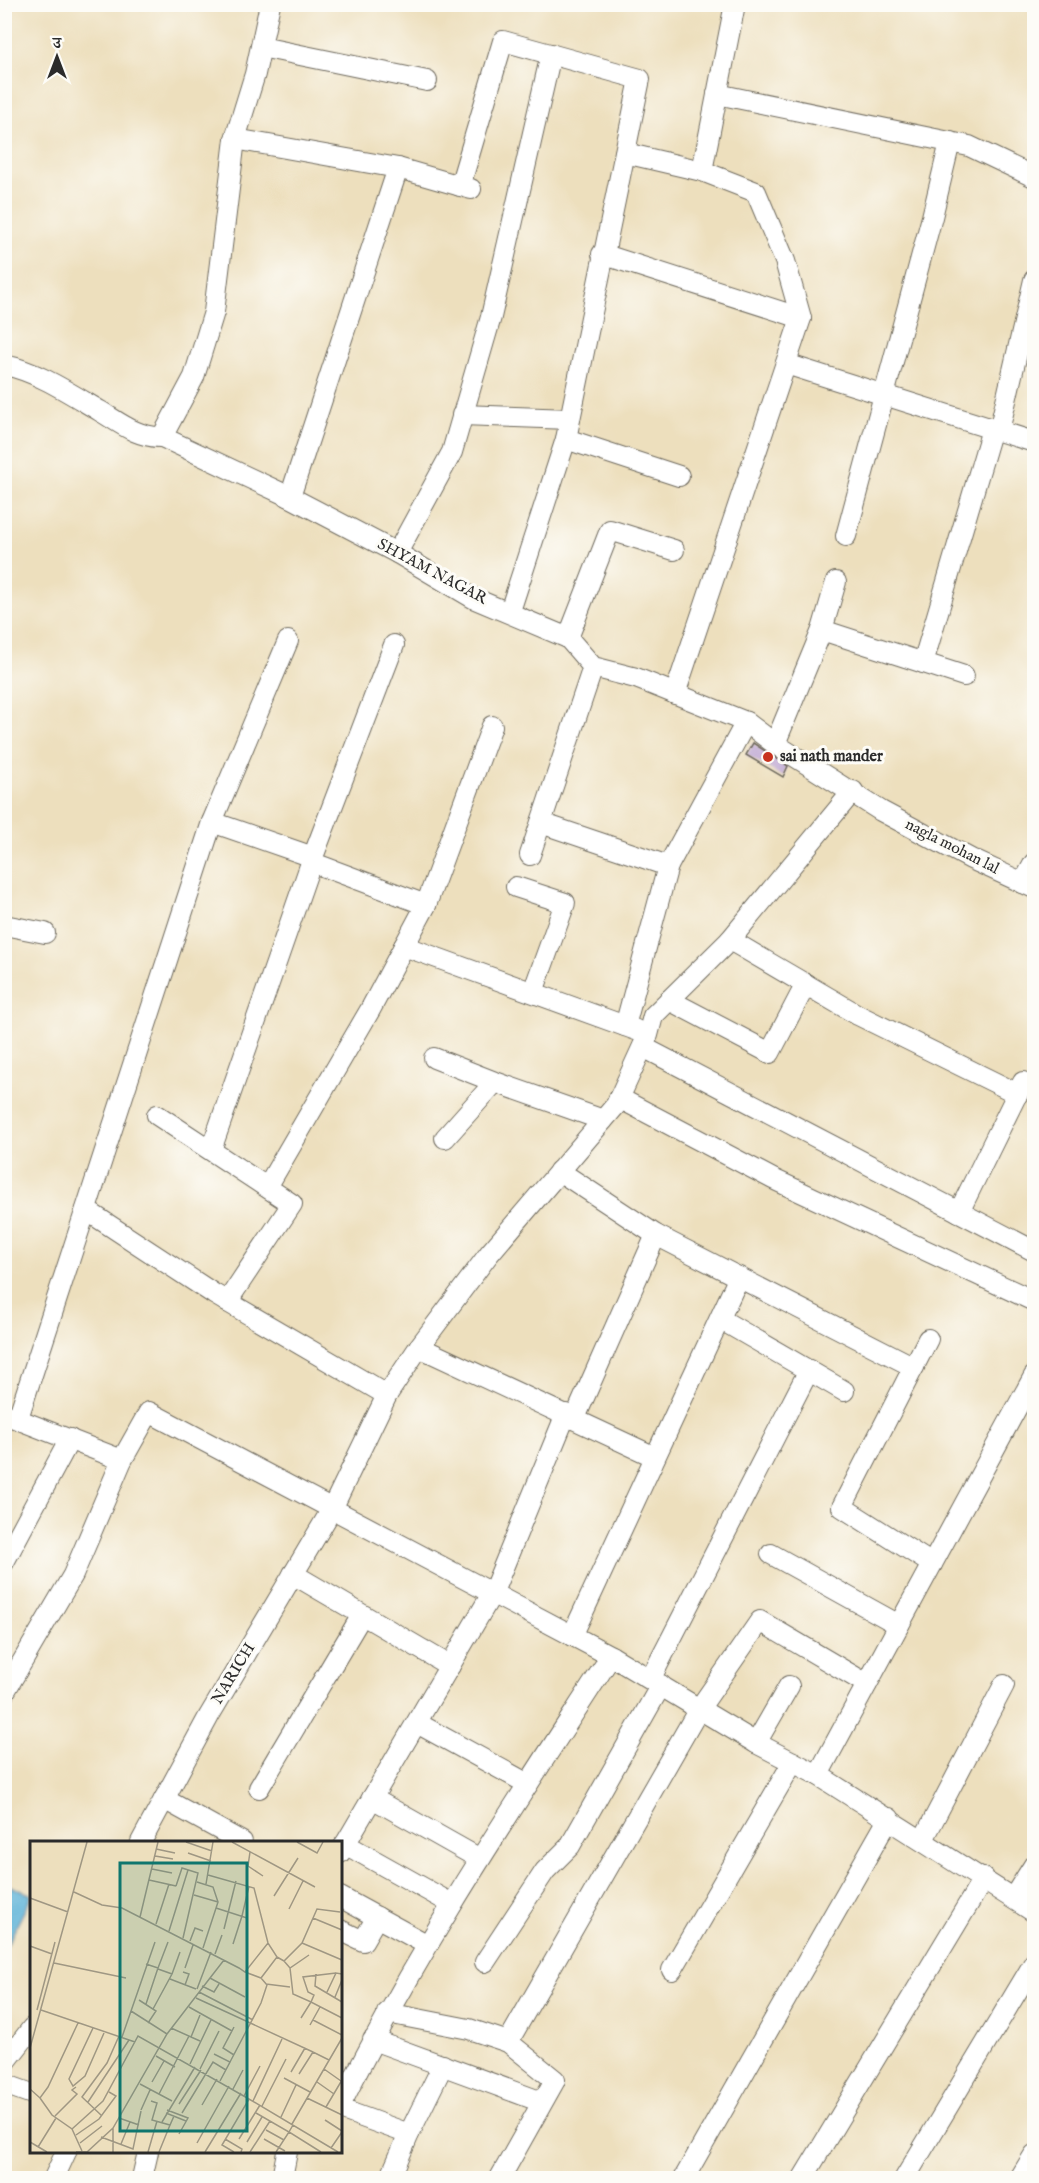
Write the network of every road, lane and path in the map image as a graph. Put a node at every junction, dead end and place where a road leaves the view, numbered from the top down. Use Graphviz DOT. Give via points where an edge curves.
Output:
graph roads {
  1 [pos="270,4"];
  2 [pos="735,4"];
  3 [pos="261,47"];
  4 [pos="551,54"];
  5 [pos="427,81"];
  6 [pos="717,94"];
  7 [pos="235,139"];
  8 [pos="950,142"];
  9 [pos="625,153"];
  10 [pos="398,168"];
  11 [pos="702,171"];
  12 [pos="1035,177"];
  13 [pos="602,254"];
  14 [pos="1035,280"];
  15 [pos="801,318"];
  16 [pos="4,364"];
  17 [pos="786,364"];
  18 [pos="883,395"];
  19 [pos="462,415"];
  20 [pos="570,419"];
  21 [pos="996,430"];
  22 [pos="162,437"];
  23 [pos="566,439"];
  24 [pos="1035,442"];
  25 [pos="679,477"];
  26 [pos="290,497"];
  27 [pos="846,536"];
  28 [pos="674,550"];
  29 [pos="397,553"];
  30 [pos="836,582"];
  31 [pos="510,611"];
  32 [pos="822,630"];
  33 [pos="568,638"];
  34 [pos="288,641"];
  35 [pos="394,645"];
  36 [pos="923,663"];
  37 [pos="593,666"];
  38 [pos="964,676"];
  39 [pos="675,694"];
  40 [pos="746,722"];
  41 [pos="492,726"];
  42 [pos="775,744"];
  43 [pos="853,791"];
  44 [pos="212,822"];
  45 [pos="541,823"];
  46 [pos="530,855"];
  47 [pos="312,859"];
  48 [pos="1035,863"];
  49 [pos="668,866"];
  50 [pos="1029,886"];
  51 [pos="516,887"];
  52 [pos="426,905"];
  53 [pos="4,925"];
  54 [pos="45,933"];
  55 [pos="730,940"];
  56 [pos="404,945"];
  57 [pos="806,984"];
  58 [pos="533,992"];
  59 [pos="669,1000"];
  60 [pos="625,1026"];
  61 [pos="645,1041"];
  62 [pos="434,1058"];
  63 [pos="495,1082"];
  64 [pos="619,1098"];
  65 [pos="157,1115"];
  66 [pos="603,1120"];
  67 [pos="445,1137"];
  68 [pos="211,1150"];
  69 [pos="560,1171"];
  70 [pos="267,1187"];
  71 [pos="86,1209"];
  72 [pos="959,1212"];
  73 [pos="656,1235"];
  74 [pos="1035,1251"];
  75 [pos="740,1277"];
  76 [pos="1035,1301"];
  77 [pos="228,1302"];
  78 [pos="720,1319"];
  79 [pos="928,1339"];
  80 [pos="419,1347"];
  81 [pos="914,1367"];
  82 [pos="809,1371"];
  83 [pos="1035,1376"];
  84 [pos="844,1390"];
  85 [pos="387,1395"];
  86 [pos="11,1416"];
  87 [pos="571,1416"];
  88 [pos="70,1439"];
  89 [pos="655,1457"];
  90 [pos="122,1460"];
  91 [pos="332,1509"];
  92 [pos="771,1554"];
  93 [pos="4,1563"];
  94 [pos="932,1564"];
  95 [pos="293,1574"];
  96 [pos="493,1592"];
  97 [pos="362,1615"];
  98 [pos="899,1625"];
  99 [pos="572,1636"];
  100 [pos="612,1656"];
  101 [pos="450,1666"];
  102 [pos="656,1681"];
  103 [pos="867,1684"];
  104 [pos="1004,1685"];
  105 [pos="789,1686"];
  106 [pos="4,1693"];
  107 [pos="699,1709"];
  108 [pos="417,1723"];
  109 [pos="756,1743"];
  110 [pos="793,1762"];
  111 [pos="819,1775"];
  112 [pos="528,1784"];
  113 [pos="259,1788"];
  114 [pos="372,1798"];
  115 [pos="164,1799"];
  116 [pos="889,1818"];
  117 [pos="923,1840"];
  118 [pos="143,1841"];
  119 [pos="240,1841"];
  120 [pos="343,1848"];
  121 [pos="480,1859"];
  122 [pos="1035,1865"];
  123 [pos="984,1878"];
  124 [pos="342,1898"];
  125 [pos="1013,1898"];
  126 [pos="452,1904"];
  127 [pos="1035,1912"];
  128 [pos="377,1917"];
  129 [pos="342,1931"];
  130 [pos="426,1944"];
  131 [pos="485,1962"];
  132 [pos="1035,1963"];
  133 [pos="672,1970"];
  134 [pos="387,2013"];
  135 [pos="30,2031"];
  136 [pos="373,2040"];
  137 [pos="508,2042"];
  138 [pos="4,2064"];
  139 [pos="443,2065"];
  140 [pos="4,2084"];
  141 [pos="30,2093"];
  142 [pos="542,2102"];
  143 [pos="342,2104"];
  144 [pos="342,2109"];
  145 [pos="408,2134"];
  146 [pos="65,2153"];
  147 [pos="148,2153"];
  148 [pos="287,2153"];
  149 [pos="1035,2155"];
  150 [pos="54,2178"];
  151 [pos="142,2178"];
  152 [pos="282,2178"];
  153 [pos="390,2178"];
  154 [pos="500,2178"];
  155 [pos="684,2178"];
  156 [pos="803,2178"];
  157 [pos="905,2178"];
  158 [pos="1020,2178"];
  1 -- 3 [label="street"];
  2 -- 6 [label="street"];
  3 -- 5 [label="street"];
  3 -- 7 [label="street"];
  4 -- 9 [label="street" via="639,79"];
  4 -- 10 [label="street" via="503,41 466,188"];
  4 -- 19 [label="street" via="491,317"];
  6 -- 8 [label="street"];
  6 -- 11 [label="street"];
  7 -- 10 [label="street"];
  7 -- 22 [label="street" via="214,312 194,377"];
  8 -- 12 [label="street" via="969,146"];
  8 -- 18 [label="street"];
  9 -- 11 [label="street"];
  9 -- 13 [label="street"];
  10 -- 26 [label="street"];
  11 -- 15 [label="street" via="756,192 785,261"];
  13 -- 15 [label="street"];
  13 -- 20 [label="street"];
  14 -- 21 [label="street"];
  15 -- 17 [label="street"];
  16 -- 22 [label="street, SHYAM NAGAR" via="67,392 136,433"];
  17 -- 18 [label="street"];
  17 -- 39 [label="street"];
  18 -- 21 [label="street"];
  18 -- 27 [label="street"];
  19 -- 20 [label="street"];
  19 -- 29 [label="street" via="452,452"];
  20 -- 23 [label="street"];
  21 -- 24 [label="street"];
  21 -- 36 [label="street"];
  22 -- 26 [label="street, SHYAM NAGAR"];
  23 -- 25 [label="street"];
  23 -- 31 [label="street"];
  26 -- 29 [label="street, SHYAM NAGAR"];
  28 -- 33 [label="street" via="610,530"];
  29 -- 31 [label="street, SHYAM NAGAR" via="473,598"];
  30 -- 32 [label="street"];
  31 -- 33 [label="street, SHYAM NAGAR"];
  32 -- 36 [label="street"];
  32 -- 42 [label="street"];
  33 -- 37 [label="street, SHYAM NAGAR"];
  34 -- 44 [label="street"];
  35 -- 47 [label="street"];
  36 -- 38 [label="street"];
  37 -- 39 [label="street"];
  37 -- 45 [label="street"];
  39 -- 40 [label="street"];
  40 -- 42 [label="street"];
  40 -- 49 [label="street"];
  41 -- 52 [label="street"];
  42 -- 43 [label="street"];
  43 -- 50 [label="street, nagla mohan lal" via="881,811"];
  43 -- 55 [label="street, NARICH"];
  44 -- 47 [label="street"];
  44 -- 71 [label="street"];
  45 -- 46 [label="street"];
  45 -- 49 [label="street"];
  47 -- 52 [label="street"];
  47 -- 68 [label="street"];
  48 -- 50 [label="street, nagla mohan lal"];
  49 -- 60 [label="street"];
  51 -- 58 [label="street" via="565,903"];
  52 -- 56 [label="street"];
  53 -- 54 [label="street"];
  55 -- 57 [label="street"];
  55 -- 59 [label="street, NARICH"];
  56 -- 58 [label="street"];
  56 -- 70 [label="street"];
  57 -- 59 [label="street" via="770,1053"];
  57 -- 72 [label="street" via="858,1015 1021,1088"];
  58 -- 60 [label="street"];
  59 -- 61 [label="street, NARICH" via="653,1016"];
  60 -- 61 [label="street"];
  61 -- 64 [label="street, NARICH"];
  61 -- 72 [label="street"];
  62 -- 63 [label="street"];
  63 -- 66 [label="street"];
  63 -- 67 [label="street"];
  64 -- 66 [label="street, NARICH"];
  64 -- 76 [label="street" via="773,1179"];
  65 -- 68 [label="street"];
  66 -- 69 [label="street, NARICH"];
  68 -- 70 [label="street"];
  69 -- 73 [label="street"];
  69 -- 80 [label="street, NARICH" via="489,1254"];
  70 -- 77 [label="street" via="292,1204"];
  71 -- 77 [label="street"];
  71 -- 86 [label="street"];
  72 -- 74 [label="street"];
  73 -- 75 [label="street"];
  73 -- 87 [label="street"];
  75 -- 78 [label="street"];
  75 -- 81 [label="street"];
  77 -- 85 [label="street"];
  78 -- 82 [label="street"];
  78 -- 89 [label="street"];
  79 -- 81 [label="street"];
  80 -- 85 [label="street, NARICH"];
  80 -- 87 [label="street"];
  81 -- 94 [label="street" via="843,1507"];
  82 -- 84 [label="street"];
  82 -- 102 [label="street"];
  83 -- 94 [label="street"];
  85 -- 91 [label="street, NARICH"];
  86 -- 88 [label="street"];
  87 -- 89 [label="street"];
  87 -- 96 [label="street"];
  88 -- 90 [label="street"];
  88 -- 93 [label="street"];
  89 -- 99 [label="street"];
  90 -- 91 [label="street" via="149,1412"];
  90 -- 106 [label="street" via="73,1575"];
  91 -- 95 [label="street, NARICH"];
  91 -- 96 [label="street"];
  92 -- 98 [label="street"];
  94 -- 98 [label="street"];
  95 -- 97 [label="street"];
  95 -- 115 [label="street, NARICH"];
  96 -- 99 [label="street"];
  96 -- 101 [label="street"];
  97 -- 101 [label="street"];
  97 -- 113 [label="street"];
  98 -- 103 [label="street"];
  99 -- 100 [label="street"];
  100 -- 102 [label="street"];
  100 -- 112 [label="street"];
  101 -- 108 [label="street"];
  102 -- 107 [label="street"];
  102 -- 131 [label="street" via="570,1846 545,1871"];
  103 -- 107 [label="street" via="760,1621"];
  103 -- 111 [label="street"];
  104 -- 117 [label="street"];
  105 -- 109 [label="street"];
  107 -- 109 [label="street"];
  107 -- 137 [label="street"];
  108 -- 112 [label="street"];
  108 -- 114 [label="street"];
  109 -- 110 [label="street"];
  110 -- 111 [label="street"];
  110 -- 133 [label="street"];
  111 -- 116 [label="street"];
  112 -- 121 [label="street"];
  114 -- 120 [label="street"];
  114 -- 121 [label="street"];
  115 -- 118 [label="street, NARICH"];
  115 -- 119 [label="street"];
  116 -- 117 [label="street"];
  116 -- 155 [label="street"];
  117 -- 123 [label="street"];
  120 -- 126 [label="street"];
  121 -- 126 [label="street"];
  122 -- 125 [label="street"];
  123 -- 125 [label="street"];
  123 -- 156 [label="street"];
  124 -- 128 [label="street"];
  125 -- 127 [label="street"];
  126 -- 130 [label="street"];
  128 -- 129 [label="street" via="363,1941"];
  128 -- 130 [label="street"];
  130 -- 134 [label="street"];
  132 -- 157 [label="street"];
  134 -- 136 [label="street"];
  134 -- 137 [label="street" via="469,2029"];
  135 -- 138 [label="street"];
  136 -- 139 [label="street"];
  136 -- 143 [label="street"];
  137 -- 142 [label="street" via="555,2079"];
  139 -- 142 [label="street"];
  139 -- 145 [label="street"];
  140 -- 141 [label="street"];
  142 -- 154 [label="street"];
  144 -- 145 [label="street"];
  145 -- 153 [label="street"];
  146 -- 150 [label="street"];
  147 -- 151 [label="street"];
  148 -- 152 [label="street"];
  149 -- 158 [label="street"];
}
